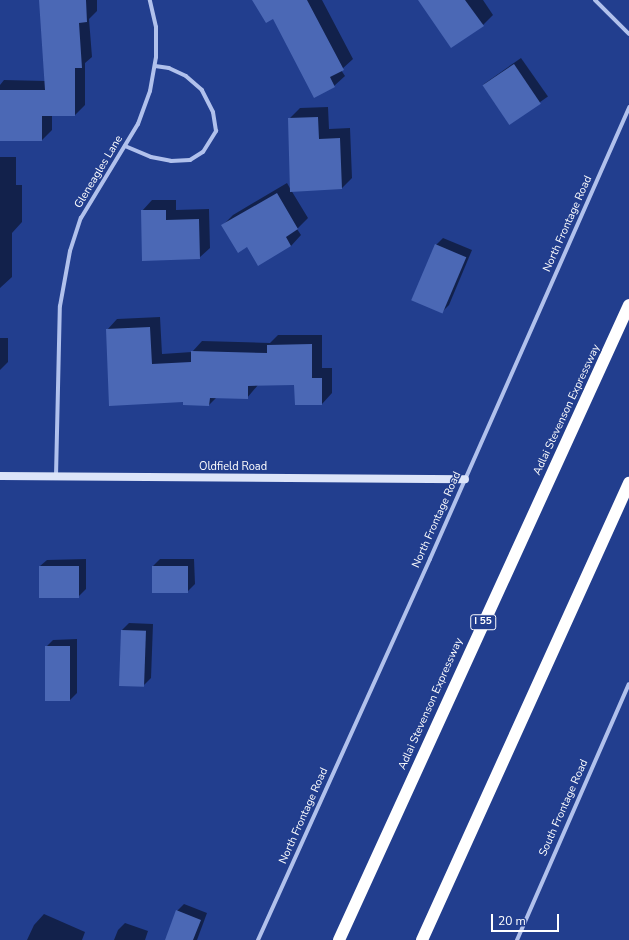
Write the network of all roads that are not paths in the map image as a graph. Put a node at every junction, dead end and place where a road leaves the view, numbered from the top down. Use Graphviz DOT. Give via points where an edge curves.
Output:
graph roads {
  1 [pos="150,0"];
  2 [pos="595,0"];
  3 [pos="629,34"];
  4 [pos="155,66"];
  5 [pos="629,106"];
  6 [pos="125,146"];
  7 [pos="629,305"];
  8 [pos="0,476"];
  9 [pos="56,476"];
  10 [pos="465,479"];
  11 [pos="629,483"];
  12 [pos="629,684"];
  13 [pos="258,940"];
  14 [pos="339,940"];
  15 [pos="422,940"];
  16 [pos="517,940"];
  1 -- 4 [label="street, Gleneagles Lane" via="156,27"];
  2 -- 3 [label="street"];
  4 -- 6 [label="street, Gleneagles Lane" via="150,91"];
  4 -- 6 [label="street" via="169,68 186,76 202,90 214,112 216,131 203,152 190,160 171,161 151,157"];
  5 -- 10 [label="street, North Frontage Road"];
  6 -- 9 [label="street, Gleneagles Lane" via="90,201 70,251 60,306"];
  7 -- 14 [label="highway, Adlai Stevenson Expressway / I 55"];
  8 -- 9 [label="street, Oldfield Road"];
  9 -- 10 [label="street, Oldfield Road"];
  10 -- 13 [label="street, North Frontage Road"];
  11 -- 15 [label="highway"];
  12 -- 16 [label="street, South Frontage Road"];
}
